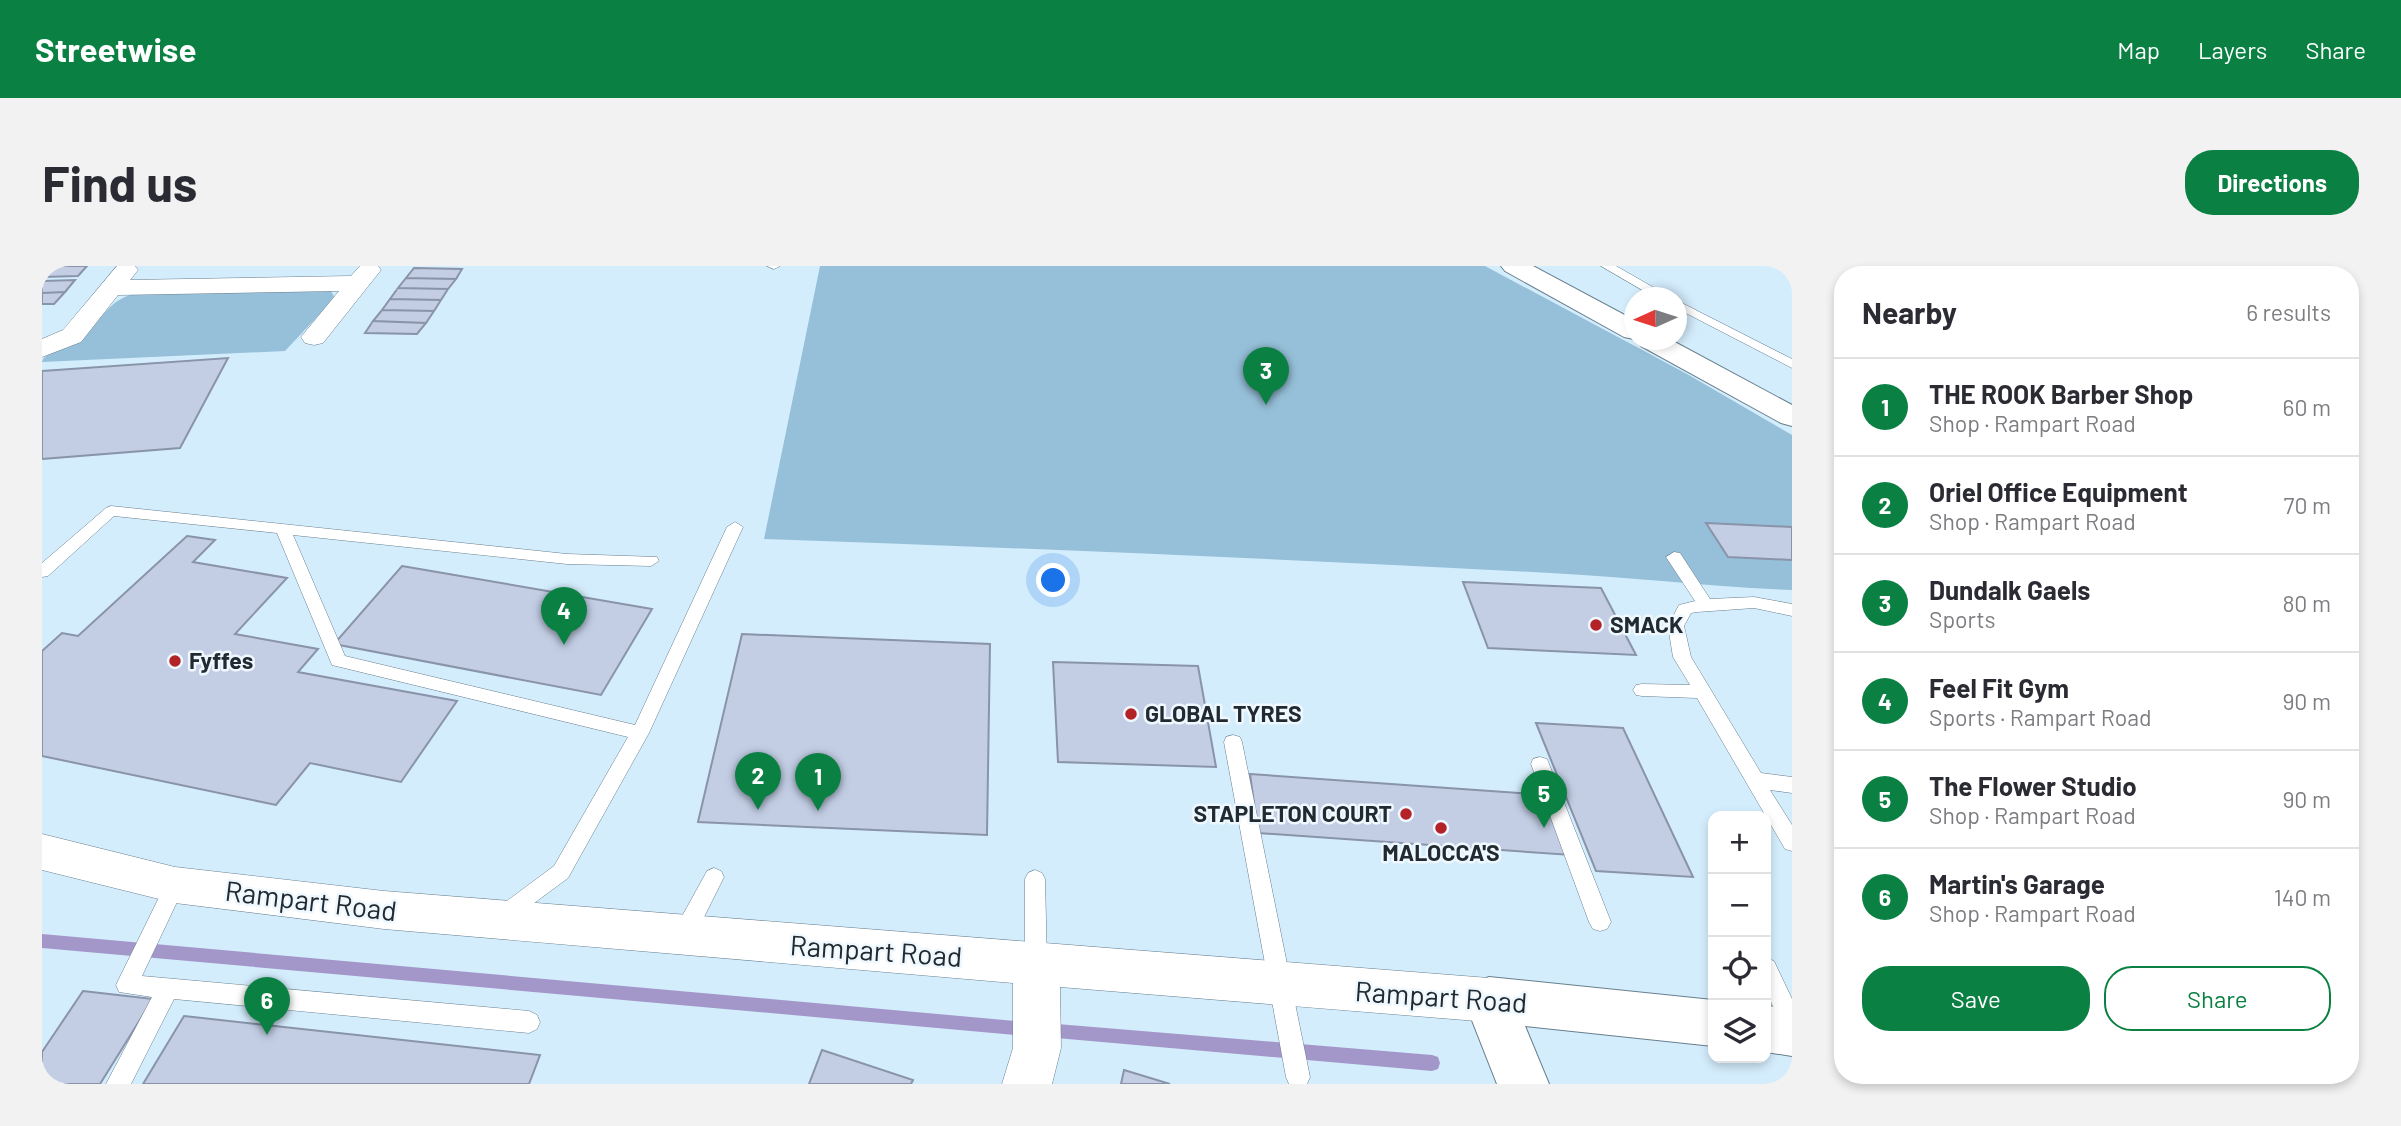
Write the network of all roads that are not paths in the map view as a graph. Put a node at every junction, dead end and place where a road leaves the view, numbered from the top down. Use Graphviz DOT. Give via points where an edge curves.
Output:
graph roads {
  1 [pos="130,266"];
  2 [pos="1514,266"];
  3 [pos="1606,266"];
  4 [pos="365,274"];
  5 [pos="1645,287"];
  6 [pos="111,288"];
  7 [pos="1687,309"];
  8 [pos="1624,326"];
  9 [pos="314,337"];
  10 [pos="42,349"];
  11 [pos="1669,350"];
  12 [pos="1792,364"];
  13 [pos="1792,417"];
  14 [pos="735,527"];
  15 [pos="283,529"];
  16 [pos="1674,556"];
  17 [pos="651,561"];
  18 [pos="42,572"];
  19 [pos="1704,603"];
  20 [pos="1789,608"];
  21 [pos="1642,690"];
  22 [pos="1702,692"];
  23 [pos="640,733"];
  24 [pos="1233,742"];
  25 [pos="1540,764"];
  26 [pos="1754,780"];
  27 [pos="1792,785"];
  28 [pos="1792,843"];
  29 [pos="42,852"];
  30 [pos="714,877"];
  31 [pos="1035,879"];
  32 [pos="175,885"];
  33 [pos="497,919"];
  34 [pos="1600,922"];
  35 [pos="683,936"];
  36 [pos="1771,979"];
  37 [pos="1281,985"];
  38 [pos="168,989"];
  39 [pos="1489,1000"];
  40 [pos="529,1022"];
  41 [pos="1708,1022"];
  42 [pos="1792,1023"];
  43 [pos="1034,1026"];
  44 [pos="1771,1030"];
  45 [pos="1792,1032"];
  46 [pos="1298,1077"];
  47 [pos="118,1084"];
  48 [pos="1523,1084"];
  1 -- 6 [label="street"];
  2 -- 8 [label="street"];
  3 -- 5 [label="lane"];
  4 -- 6 [label="street"];
  4 -- 9 [label="street"];
  6 -- 10 [label="street" via="72,336"];
  7 -- 12 [label="lane"];
  11 -- 13 [label="street"];
  14 -- 23 [label="lane"];
  15 -- 17 [label="lane" via="567,559"];
  15 -- 18 [label="lane" via="111,511"];
  15 -- 23 [label="lane" via="338,661"];
  16 -- 19 [label="lane"];
  19 -- 20 [label="lane"];
  19 -- 22 [label="lane" via="1685,609 1676,626 1682,657"];
  21 -- 22 [label="lane"];
  22 -- 26 [label="lane"];
  23 -- 33 [label="lane" via="561,872"];
  24 -- 37 [label="lane"];
  25 -- 34 [label="lane"];
  26 -- 27 [label="lane"];
  26 -- 28 [label="lane"];
  29 -- 32 [label="street, Rampart Road"];
  30 -- 35 [label="lane"];
  31 -- 43 [label="lane"];
  32 -- 33 [label="street, Rampart Road"];
  32 -- 38 [label="lane" via="127,985"];
  33 -- 35 [label="street, Rampart Road"];
  35 -- 43 [label="street, Rampart Road"];
  36 -- 42 [label="lane"];
  37 -- 39 [label="street, Rampart Road"];
  37 -- 43 [label="street, Rampart Road"];
  37 -- 46 [label="lane"];
  38 -- 40 [label="lane"];
  38 -- 47 [label="lane"];
  39 -- 41 [label="street, Rampart Road"];
  39 -- 48 [label="street"];
  44 -- 45 [label="street"];
}
